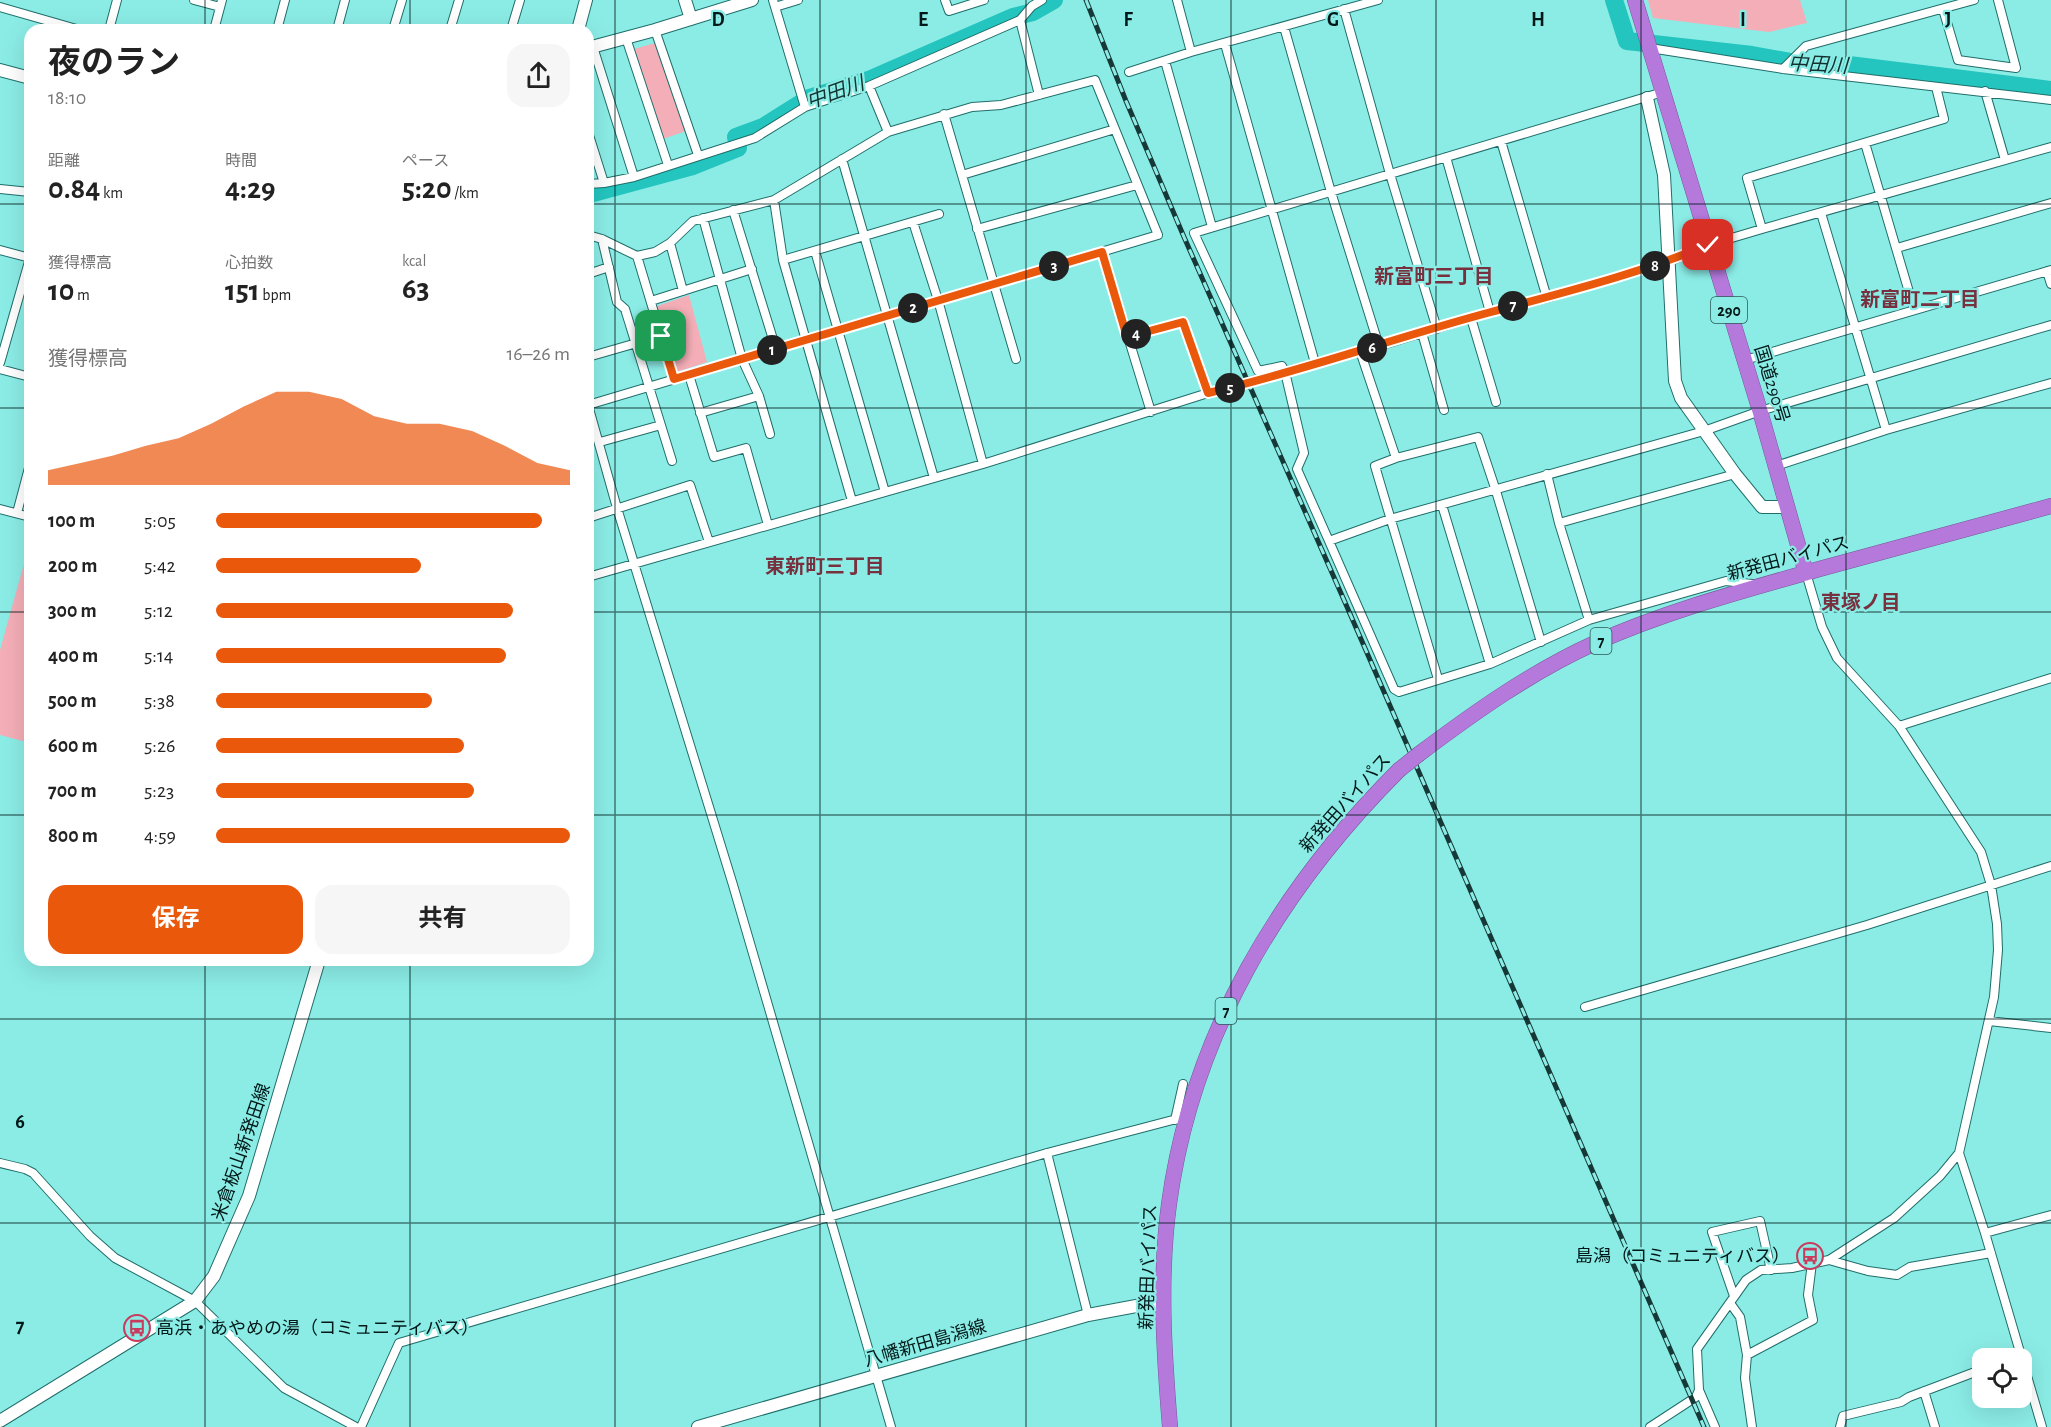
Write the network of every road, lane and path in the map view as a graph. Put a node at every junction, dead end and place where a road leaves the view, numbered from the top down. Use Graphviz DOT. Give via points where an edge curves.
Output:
graph roads {
  1 [pos="117,0"];
  2 [pos="194,0"];
  3 [pos="285,0"];
  4 [pos="345,0"];
  5 [pos="402,0"];
  6 [pos="459,0"];
  7 [pos="520,0"];
  8 [pos="586,0"];
  9 [pos="685,0"];
  10 [pos="752,0"];
  11 [pos="798,0"];
  12 [pos="945,0"];
  13 [pos="984,0"];
  14 [pos="1042,0"];
  15 [pos="1177,0"];
  16 [pos="1378,0"];
  17 [pos="1635,0"];
  18 [pos="1974,0"];
  19 [pos="1998,0"];
  20 [pos="774,3"];
  21 [pos="1031,3"];
  22 [pos="221,4"];
  23 [pos="0,7"];
  24 [pos="1344,9"];
  25 [pos="1943,9"];
  26 [pos="691,19"];
  27 [pos="1020,20"];
  28 [pos="60,24"];
  29 [pos="111,24"];
  30 [pos="216,24"];
  31 [pos="279,24"];
  32 [pos="339,24"];
  33 [pos="395,24"];
  34 [pos="452,24"];
  35 [pos="513,24"];
  36 [pos="580,24"];
  37 [pos="1284,27"];
  38 [pos="655,30"];
  39 [pos="627,38"];
  40 [pos="1647,41"];
  41 [pos="1225,44"];
  42 [pos="594,46"];
  43 [pos="1191,52"];
  44 [pos="594,59"];
  45 [pos="1165,61"];
  46 [pos="1783,69"];
  47 [pos="0,70"];
  48 [pos="1129,72"];
  49 [pos="24,76"];
  50 [pos="869,86"];
  51 [pos="1936,87"];
  52 [pos="1985,91"];
  53 [pos="1663,93"];
  54 [pos="1039,95"];
  55 [pos="1647,98"];
  56 [pos="2051,100"];
  57 [pos="804,106"];
  58 [pos="944,114"];
  59 [pos="1115,129"];
  60 [pos="888,132"];
  61 [pos="1500,141"];
  62 [pos="1865,143"];
  63 [pos="2051,147"];
  64 [pos="594,151"];
  65 [pos="698,155"];
  66 [pos="1446,157"];
  67 [pos="842,159"];
  68 [pos="2005,160"];
  69 [pos="668,165"];
  70 [pos="1390,174"];
  71 [pos="962,175"];
  72 [pos="634,177"];
  73 [pos="604,183"];
  74 [pos="594,184"];
  75 [pos="1137,185"];
  76 [pos="0,189"];
  77 [pos="24,191"];
  78 [pos="1331,192"];
  79 [pos="1882,196"];
  80 [pos="774,200"];
  81 [pos="2051,203"];
  82 [pos="733,210"];
  83 [pos="1272,210"];
  84 [pos="1821,213"];
  85 [pos="939,214"];
  86 [pos="703,218"];
  87 [pos="913,222"];
  88 [pos="1212,227"];
  89 [pos="1762,229"];
  90 [pos="977,230"];
  91 [pos="594,237"];
  92 [pos="865,237"];
  93 [pos="602,239"];
  94 [pos="670,243"];
  95 [pos="1708,245"];
  96 [pos="1898,248"];
  97 [pos="0,250"];
  98 [pos="815,251"];
  99 [pos="1102,252"];
  100 [pos="24,256"];
  101 [pos="637,256"];
  102 [pos="783,260"];
  103 [pos="1668,262"];
  104 [pos="609,267"];
  105 [pos="752,269"];
  106 [pos="2049,271"];
  107 [pos="594,272"];
  108 [pos="24,279"];
  109 [pos="720,279"];
  110 [pos="993,284"];
  111 [pos="2051,284"];
  112 [pos="683,291"];
  113 [pos="1547,298"];
  114 [pos="938,300"];
  115 [pos="651,301"];
  116 [pos="1914,309"];
  117 [pos="1490,312"];
  118 [pos="887,315"];
  119 [pos="1471,318"];
  120 [pos="2051,325"];
  121 [pos="1854,327"];
  122 [pos="1437,329"];
  123 [pos="838,330"];
  124 [pos="1422,333"];
  125 [pos="661,336"];
  126 [pos="1127,337"];
  127 [pos="806,340"];
  128 [pos="636,344"];
  129 [pos="1379,346"];
  130 [pos="776,349"];
  131 [pos="1360,351"];
  132 [pos="594,355"];
  133 [pos="742,359"];
  134 [pos="1016,359"];
  135 [pos="1744,360"];
  136 [pos="0,363"];
  137 [pos="1315,363"];
  138 [pos="0,369"];
  139 [pos="1286,372"];
  140 [pos="24,375"];
  141 [pos="689,375"];
  142 [pos="674,379"];
  143 [pos="1870,379"];
  144 [pos="2051,383"];
  145 [pos="649,386"];
  146 [pos="1208,393"];
  147 [pos="759,396"];
  148 [pos="1496,402"];
  149 [pos="594,403"];
  150 [pos="1444,410"];
  151 [pos="1760,411"];
  152 [pos="1150,412"];
  153 [pos="700,413"];
  154 [pos="594,424"];
  155 [pos="661,425"];
  156 [pos="1704,430"];
  157 [pos="1886,430"];
  158 [pos="770,434"];
  159 [pos="600,442"];
  160 [pos="1396,458"];
  161 [pos="672,461"];
  162 [pos="983,464"];
  163 [pos="1776,466"];
  164 [pos="1547,474"];
  165 [pos="1735,474"];
  166 [pos="934,478"];
  167 [pos="24,487"];
  168 [pos="1496,490"];
  169 [pos="885,492"];
  170 [pos="852,501"];
  171 [pos="1442,505"];
  172 [pos="2051,506"];
  173 [pos="1786,507"];
  174 [pos="617,508"];
  175 [pos="0,509"];
  176 [pos="17,513"];
  177 [pos="24,515"];
  178 [pos="594,516"];
  179 [pos="1390,519"];
  180 [pos="1559,523"];
  181 [pos="768,525"];
  182 [pos="1329,541"];
  183 [pos="709,542"];
  184 [pos="634,564"];
  185 [pos="1806,573"];
  186 [pos="594,575"];
  187 [pos="1759,585"];
  188 [pos="1589,620"];
  189 [pos="1541,642"];
  190 [pos="1490,664"];
  191 [pos="2051,678"];
  192 [pos="1437,679"];
  193 [pos="1899,726"];
  194 [pos="2051,866"];
  195 [pos="1991,885"];
  196 [pos="317,966"];
  197 [pos="1585,1008"];
  198 [pos="1989,1021"];
  199 [pos="2051,1028"];
  200 [pos="1183,1084"];
  201 [pos="1181,1118"];
  202 [pos="1047,1153"];
  203 [pos="1959,1153"];
  204 [pos="0,1163"];
  205 [pos="2051,1215"];
  206 [pos="829,1217"];
  207 [pos="1985,1233"];
  208 [pos="1991,1253"];
  209 [pos="1829,1260"];
  210 [pos="1812,1263"];
  211 [pos="1771,1270"];
  212 [pos="1732,1299"];
  213 [pos="195,1301"];
  214 [pos="1163,1301"];
  215 [pos="1089,1315"];
  216 [pos="2019,1348"];
  217 [pos="1747,1355"];
  218 [pos="1972,1373"];
  219 [pos="876,1375"];
  220 [pos="1699,1390"];
  221 [pos="1924,1391"];
  222 [pos="2032,1393"];
  223 [pos="0,1421"];
  224 [pos="358,1427"];
  225 [pos="698,1427"];
  226 [pos="891,1427"];
  227 [pos="1170,1427"];
  228 [pos="1650,1427"];
  229 [pos="1715,1427"];
  230 [pos="1752,1427"];
  231 [pos="1840,1427"];
  232 [pos="1935,1427"];
  233 [pos="2042,1427"];
  1 -- 29 [label="street"];
  2 -- 22 [label="street"];
  3 -- 31 [label="street"];
  4 -- 32 [label="street"];
  5 -- 33 [label="street"];
  6 -- 34 [label="street"];
  7 -- 35 [label="street"];
  8 -- 36 [label="main road"];
  9 -- 26 [label="main road"];
  10 -- 26 [label="main road"];
  11 -- 20 [label="street"];
  12 -- 13 [label="street" via="949,10"];
  14 -- 21 [label="street"];
  15 -- 43 [label="street"];
  16 -- 24 [label="street"];
  17 -- 40 [label="highway, 国道290号 / 290"];
  18 -- 25 [label="street"];
  19 -- 25 [label="street" via="2016,68 1958,60"];
  20 -- 57 [label="street"];
  21 -- 27 [label="street"];
  22 -- 30 [label="street"];
  23 -- 28 [label="street"];
  24 -- 37 [label="street"];
  24 -- 70 [label="street"];
  25 -- 46 [label="street" via="1806,46"];
  26 -- 38 [label="main road"];
  27 -- 50 [label="street"];
  27 -- 54 [label="street"];
  37 -- 41 [label="street"];
  37 -- 78 [label="street"];
  38 -- 39 [label="main road"];
  38 -- 65 [label="street"];
  39 -- 42 [label="main road"];
  39 -- 69 [label="street"];
  40 -- 46 [label="street"];
  40 -- 53 [label="highway, 国道290号 / 290"];
  41 -- 43 [label="street"];
  41 -- 83 [label="street"];
  43 -- 45 [label="street"];
  44 -- 72 [label="street"];
  45 -- 48 [label="street"];
  45 -- 88 [label="street"];
  46 -- 51 [label="street"];
  47 -- 49 [label="main road"];
  50 -- 57 [label="street"];
  50 -- 60 [label="street"];
  51 -- 52 [label="street"];
  51 -- 62 [label="street" via="1944,118"];
  52 -- 56 [label="street"];
  52 -- 68 [label="street"];
  53 -- 55 [label="street"];
  53 -- 95 [label="highway, 国道290号 / 290"];
  54 -- 58 [label="street"];
  54 -- 59 [label="street" via="1095,80"];
  55 -- 61 [label="street"];
  55 -- 103 [label="main road" via="1664,175"];
  57 -- 65 [label="street" via="755,138"];
  58 -- 60 [label="street"];
  58 -- 71 [label="street"];
  59 -- 71 [label="street"];
  59 -- 75 [label="street"];
  60 -- 67 [label="street"];
  61 -- 66 [label="street"];
  61 -- 113 [label="street"];
  62 -- 79 [label="street"];
  62 -- 89 [label="street" via="1747,178"];
  63 -- 68 [label="street"];
  64 -- 73 [label="street"];
  65 -- 69 [label="street"];
  66 -- 70 [label="street"];
  66 -- 117 [label="street"];
  67 -- 80 [label="street"];
  67 -- 92 [label="street"];
  68 -- 79 [label="street"];
  69 -- 72 [label="street"];
  70 -- 78 [label="street"];
  70 -- 122 [label="street"];
  71 -- 90 [label="street"];
  72 -- 73 [label="street"];
  73 -- 74 [label="street"];
  75 -- 90 [label="street"];
  75 -- 99 [label="street" via="1158,235"];
  76 -- 77 [label="street"];
  78 -- 83 [label="street"];
  78 -- 129 [label="street"];
  79 -- 84 [label="street"];
  79 -- 96 [label="street"];
  80 -- 82 [label="street"];
  80 -- 102 [label="street"];
  81 -- 96 [label="street"];
  82 -- 86 [label="street"];
  82 -- 105 [label="street"];
  83 -- 88 [label="street"];
  83 -- 137 [label="street"];
  84 -- 89 [label="street"];
  84 -- 121 [label="street"];
  85 -- 87 [label="street"];
  86 -- 94 [label="street" via="693,221"];
  86 -- 109 [label="street"];
  87 -- 92 [label="street"];
  87 -- 114 [label="street"];
  88 -- 139 [label="street" via="1194,233 1258,371 1282,366"];
  89 -- 95 [label="street"];
  90 -- 110 [label="street"];
  91 -- 93 [label="street"];
  92 -- 98 [label="street"];
  92 -- 118 [label="street"];
  93 -- 101 [label="street"];
  93 -- 104 [label="street"];
  94 -- 101 [label="street"];
  94 -- 112 [label="street"];
  95 -- 103 [label="street"];
  95 -- 135 [label="highway, 国道290号 / 290"];
  96 -- 116 [label="street"];
  97 -- 100 [label="street"];
  98 -- 102 [label="street"];
  98 -- 123 [label="street"];
  99 -- 110 [label="street"];
  99 -- 126 [label="street"];
  101 -- 115 [label="street"];
  102 -- 127 [label="street"];
  103 -- 113 [label="street"];
  103 -- 156 [label="main road" via="1675,381 1681,398"];
  104 -- 107 [label="street"];
  104 -- 128 [label="street" via="617,302 625,309"];
  105 -- 109 [label="street"];
  105 -- 130 [label="street"];
  106 -- 111 [label="street"];
  106 -- 116 [label="street"];
  108 -- 136 [label="street"];
  109 -- 112 [label="street"];
  109 -- 133 [label="street"];
  110 -- 114 [label="street"];
  110 -- 134 [label="street"];
  112 -- 115 [label="street"];
  113 -- 117 [label="street"];
  114 -- 118 [label="street"];
  114 -- 162 [label="street"];
  115 -- 125 [label="street"];
  116 -- 121 [label="street"];
  117 -- 119 [label="street"];
  118 -- 123 [label="street"];
  118 -- 166 [label="street"];
  119 -- 122 [label="street"];
  119 -- 148 [label="street"];
  120 -- 143 [label="street"];
  121 -- 135 [label="street"];
  121 -- 143 [label="street"];
  122 -- 124 [label="street"];
  123 -- 127 [label="street"];
  123 -- 169 [label="street"];
  124 -- 129 [label="street"];
  124 -- 150 [label="street"];
  125 -- 128 [label="street"];
  125 -- 142 [label="street"];
  126 -- 146 [label="street" via="1183,322"];
  126 -- 152 [label="street"];
  127 -- 130 [label="street"];
  127 -- 170 [label="street"];
  128 -- 132 [label="street"];
  128 -- 145 [label="street"];
  129 -- 131 [label="street"];
  130 -- 133 [label="street"];
  131 -- 137 [label="street"];
  131 -- 160 [label="street"];
  133 -- 141 [label="street"];
  133 -- 147 [label="street"];
  135 -- 151 [label="highway, 国道290号 / 290"];
  137 -- 139 [label="street"];
  138 -- 140 [label="street"];
  139 -- 146 [label="street"];
  139 -- 182 [label="street" via="1304,453 1297,469"];
  141 -- 142 [label="street"];
  141 -- 153 [label="street"];
  142 -- 145 [label="street"];
  143 -- 151 [label="street"];
  143 -- 157 [label="street"];
  144 -- 157 [label="street"];
  145 -- 149 [label="street"];
  145 -- 155 [label="street"];
  146 -- 152 [label="street"];
  147 -- 153 [label="street"];
  147 -- 158 [label="street"];
  151 -- 156 [label="street"];
  151 -- 163 [label="highway, 国道290号 / 290"];
  152 -- 162 [label="street"];
  153 -- 181 [label="street" via="714,457 746,448"];
  154 -- 159 [label="street"];
  155 -- 159 [label="street"];
  155 -- 161 [label="street"];
  156 -- 164 [label="street"];
  156 -- 165 [label="main road"];
  157 -- 163 [label="street"];
  159 -- 174 [label="street"];
  160 -- 168 [label="street" via="1478,437"];
  160 -- 179 [label="street" via="1375,466"];
  162 -- 166 [label="street"];
  163 -- 173 [label="highway, 国道290号 / 290"];
  164 -- 168 [label="street"];
  164 -- 180 [label="street"];
  165 -- 173 [label="main road" via="1762,507"];
  165 -- 180 [label="street"];
  166 -- 169 [label="street"];
  167 -- 176 [label="street"];
  168 -- 171 [label="street"];
  168 -- 189 [label="street"];
  169 -- 170 [label="street"];
  170 -- 181 [label="street"];
  171 -- 179 [label="street"];
  171 -- 190 [label="street"];
  172 -- 185 [label="highway, 新発田バイパス / 7"];
  173 -- 185 [label="highway, 国道290号 / 290"];
  174 -- 178 [label="street"];
  174 -- 183 [label="street" via="690,484"];
  174 -- 184 [label="street"];
  175 -- 176 [label="street"];
  176 -- 177 [label="street"];
  179 -- 182 [label="street"];
  179 -- 192 [label="street"];
  180 -- 188 [label="street"];
  181 -- 183 [label="street"];
  182 -- 192 [label="street" via="1394,689 1399,692"];
  183 -- 184 [label="street"];
  184 -- 186 [label="street"];
  184 -- 206 [label="street" via="733,885"];
  185 -- 187 [label="highway, 新発田バイパス / 7"];
  185 -- 193 [label="street" via="1822,627 1837,658"];
  187 -- 188 [label="street" via="1726,581"];
  187 -- 201 [label="highway, 新発田バイパス / 7, bridge" via="1666,615 1594,644 1477,710 1400,770 1321,856 1272,926 1236,989"];
  188 -- 189 [label="street"];
  189 -- 190 [label="street"];
  190 -- 192 [label="street"];
  191 -- 193 [label="street"];
  193 -- 195 [label="street" via="1976,843"];
  194 -- 195 [label="street"];
  195 -- 197 [label="street"];
  195 -- 198 [label="street" via="1998,950"];
  196 -- 213 [label="main road, 米倉板山新発田線" via="249,1196 214,1276"];
  198 -- 199 [label="street"];
  198 -- 203 [label="street"];
  200 -- 201 [label="street"];
  201 -- 202 [label="street"];
  201 -- 214 [label="highway, 新発田バイパス / 7" via="1169,1205"];
  202 -- 206 [label="street"];
  202 -- 215 [label="street"];
  203 -- 207 [label="street"];
  203 -- 209 [label="street" via="1894,1218"];
  204 -- 213 [label="street" via="33,1173 115,1258"];
  205 -- 207 [label="street"];
  206 -- 219 [label="street"];
  206 -- 224 [label="street" via="399,1343"];
  207 -- 208 [label="street"];
  208 -- 209 [label="street" via="1910,1267 1897,1275"];
  208 -- 216 [label="street"];
  209 -- 210 [label="street"];
  210 -- 211 [label="street"];
  210 -- 217 [label="street" via="1808,1295 1813,1320"];
  211 -- 212 [label="street" via="1761,1270 1746,1280"];
  211 -- 212 [label="street" via="1760,1221 1712,1232"];
  212 -- 217 [label="street" via="1740,1317"];
  212 -- 220 [label="street" via="1697,1349"];
  213 -- 223 [label="main road, 米倉板山新発田線"];
  213 -- 224 [label="street" via="284,1388"];
  214 -- 215 [label="main road, 八幡新田島潟線"];
  214 -- 227 [label="highway, 新発田バイパス / 7"];
  215 -- 219 [label="main road, 八幡新田島潟線"];
  217 -- 230 [label="street" via="1745,1378"];
  218 -- 221 [label="street"];
  219 -- 225 [label="main road, 八幡新田島潟線"];
  219 -- 226 [label="street"];
  220 -- 228 [label="street" via="1696,1397"];
  220 -- 229 [label="street"];
  221 -- 231 [label="street" via="1901,1402 1843,1416"];
  221 -- 232 [label="street"];
  222 -- 233 [label="street"];
}
